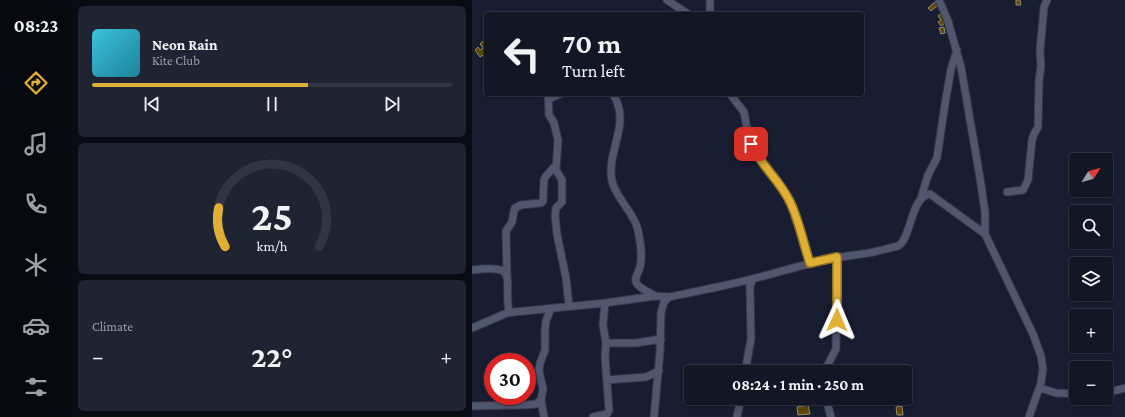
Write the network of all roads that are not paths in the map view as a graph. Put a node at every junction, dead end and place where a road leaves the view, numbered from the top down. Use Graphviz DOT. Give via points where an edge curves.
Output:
graph roads {
  1 [pos="667,0"];
  2 [pos="710,0"];
  3 [pos="939,0"];
  4 [pos="1047,0"];
  5 [pos="685,12"];
  6 [pos="710,12"];
  7 [pos="957,50"];
  8 [pos="549,96"];
  9 [pos="614,96"];
  10 [pos="732,96"];
  11 [pos="556,165"];
  12 [pos="1007,192"];
  13 [pos="922,198"];
  14 [pos="985,234"];
  15 [pos="837,257"];
  16 [pos="810,263"];
  17 [pos="472,270"];
  18 [pos="507,275"];
  19 [pos="753,279"];
  20 [pos="655,296"];
  21 [pos="669,296"];
  22 [pos="605,303"];
  23 [pos="569,306"];
  24 [pos="551,308"];
  25 [pos="509,313"];
  26 [pos="472,328"];
  27 [pos="661,339"];
  28 [pos="606,343"];
  29 [pos="746,365"];
  30 [pos="828,365"];
  31 [pos="659,371"];
  32 [pos="607,380"];
  33 [pos="1040,388"];
  34 [pos="1125,388"];
  35 [pos="1113,391"];
  36 [pos="1069,394"];
  37 [pos="541,400"];
  38 [pos="740,405"];
  39 [pos="828,405"];
  40 [pos="472,406"];
  41 [pos="545,417"];
  42 [pos="593,417"];
  43 [pos="654,417"];
  44 [pos="737,417"];
  45 [pos="831,417"];
  46 [pos="1029,417"];
  1 -- 5 [label="street"];
  2 -- 6 [label="street"];
  3 -- 7 [label="street"];
  4 -- 12 [label="street" via="1044,7 1040,51 1038,127 1032,140 1028,180 1023,190"];
  7 -- 13 [label="street" via="951,69 937,158 928,175"];
  7 -- 14 [label="street" via="980,178"];
  8 -- 11 [label="street" via="549,112 558,140"];
  9 -- 20 [label="street" via="621,118 612,181 638,229 641,259 636,282"];
  10 -- 16 [label="street" via="744,112 754,150 777,180 791,204"];
  11 -- 18 [label="street" via="544,180 544,200 541,203 515,208 512,222 506,231"];
  11 -- 23 [label="street" via="556,172 562,180 562,202 556,208 555,216"];
  13 -- 14 [label="street" via="930,194"];
  13 -- 15 [label="street" via="914,210 905,238 898,246"];
  14 -- 33 [label="street" via="986,241 1041,356 1044,369"];
  15 -- 16 [label="street"];
  15 -- 30 [label="street" via="836,349"];
  16 -- 19 [label="street"];
  17 -- 18 [label="street" via="497,268"];
  18 -- 25 [label="street"];
  19 -- 21 [label="street"];
  19 -- 29 [label="street" via="750,286 751,339"];
  20 -- 21 [label="street"];
  20 -- 22 [label="street"];
  21 -- 27 [label="street" via="662,307"];
  22 -- 23 [label="street"];
  22 -- 28 [label="street"];
  23 -- 24 [label="street"];
  24 -- 25 [label="street"];
  24 -- 37 [label="street" via="544,330 545,350 538,371 543,389"];
  25 -- 26 [label="street"];
  27 -- 28 [label="street" via="636,343"];
  27 -- 31 [label="street"];
  28 -- 32 [label="street"];
  31 -- 32 [label="street" via="646,377"];
  31 -- 43 [label="street"];
  32 -- 42 [label="street" via="609,412 604,416"];
  33 -- 36 [label="street"];
  33 -- 46 [label="street"];
  34 -- 35 [label="street"];
  37 -- 40 [label="street" via="536,404"];
  37 -- 41 [label="street"];
  38 -- 44 [label="street"];
  39 -- 45 [label="street"];
}
